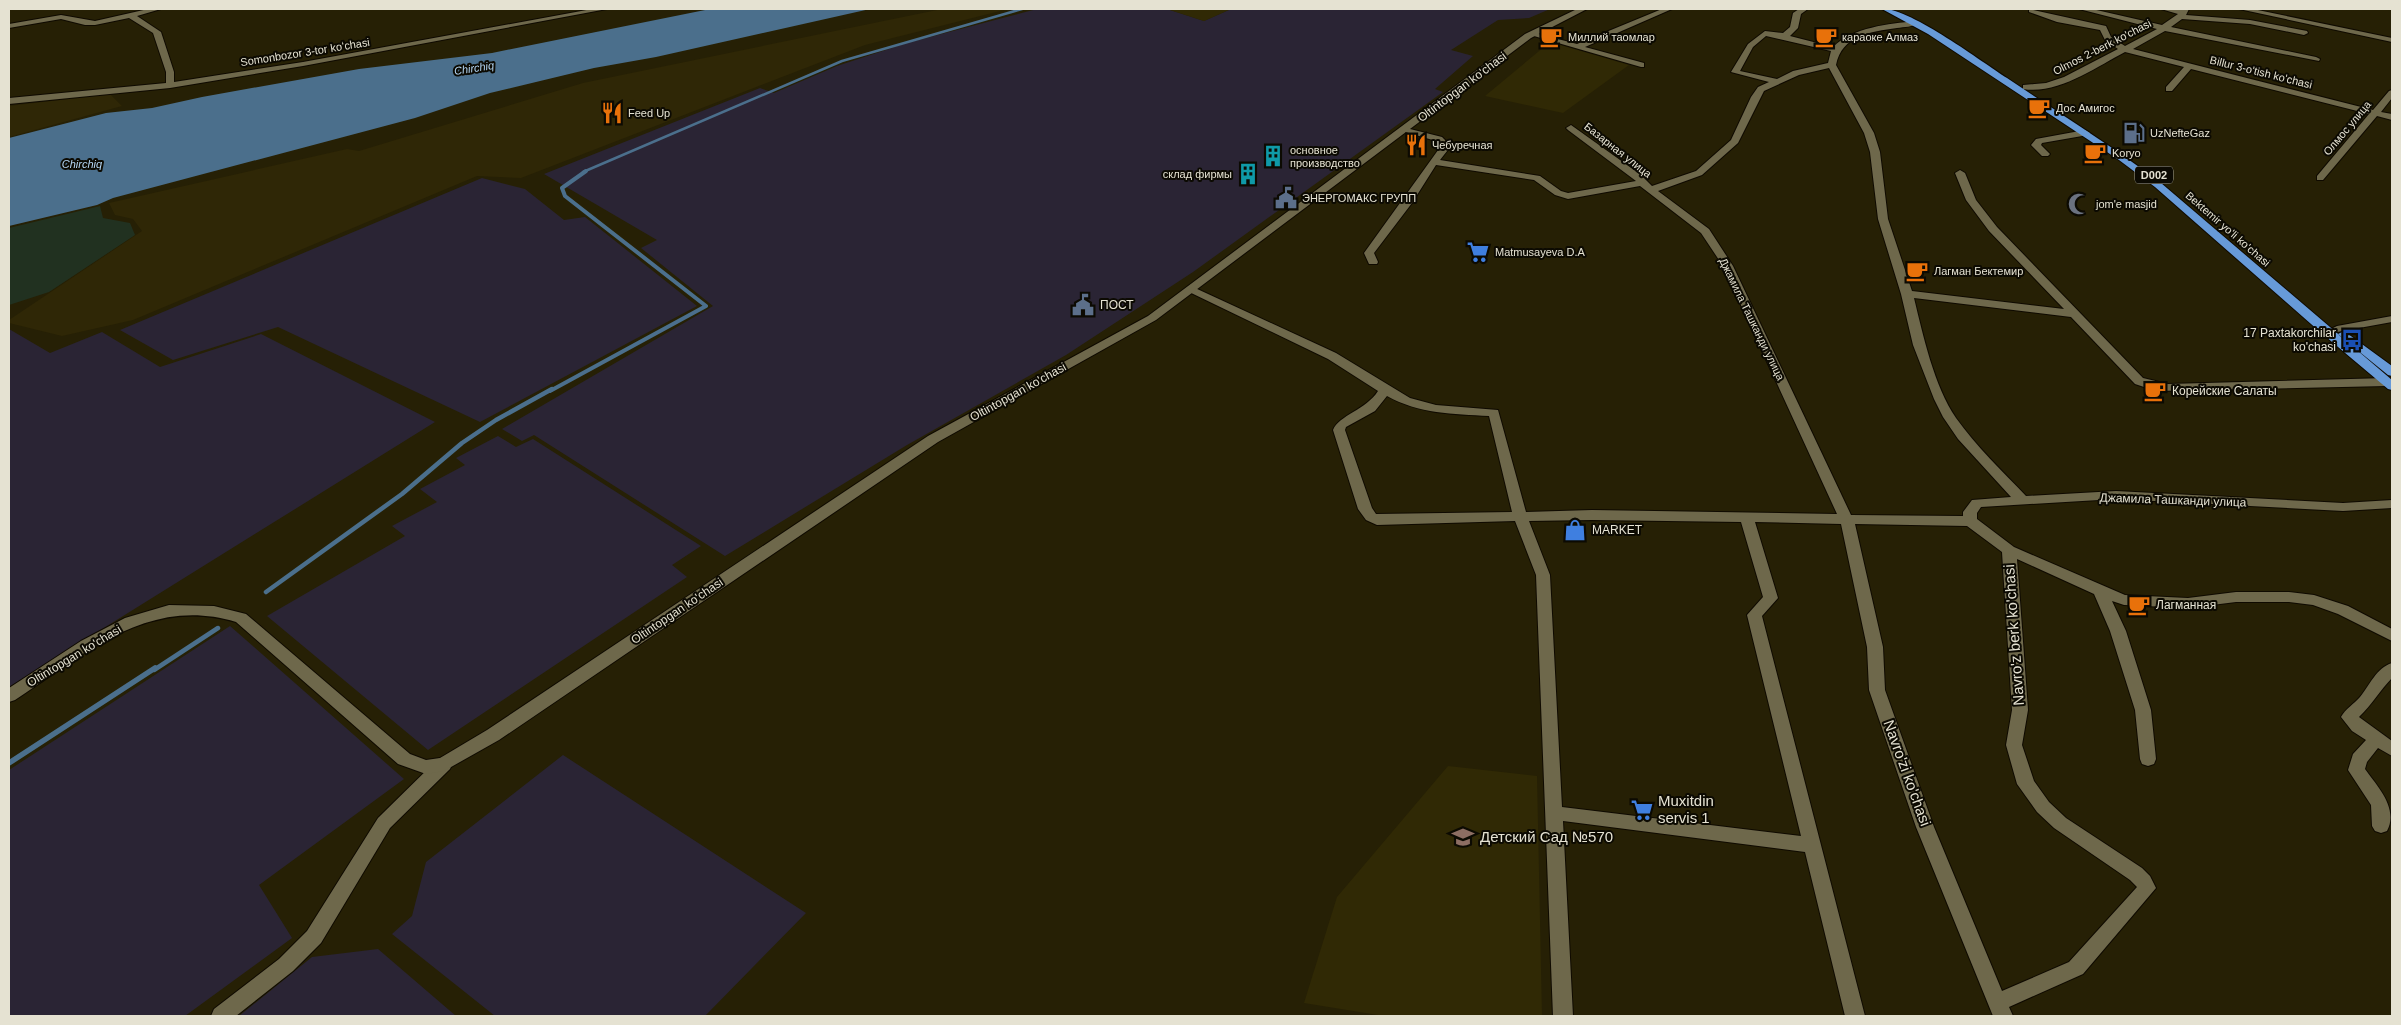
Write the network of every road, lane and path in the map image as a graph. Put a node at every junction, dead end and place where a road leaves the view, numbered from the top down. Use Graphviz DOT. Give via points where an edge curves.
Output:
graph roads {
  1 [pos="157,9"];
  2 [pos="603,9"];
  3 [pos="1583,9"];
  4 [pos="1668,9"];
  5 [pos="1804,9"];
  6 [pos="1886,9"];
  7 [pos="1894,9"];
  8 [pos="2084,9"];
  9 [pos="2165,9"];
  10 [pos="2243,9"];
  11 [pos="2032,10"];
  12 [pos="2183,13"];
  13 [pos="130,15"];
  14 [pos="1915,23"];
  15 [pos="9,26"];
  16 [pos="2164,28"];
  17 [pos="2304,33"];
  18 [pos="1531,34"];
  19 [pos="1785,36"];
  20 [pos="2392,40"];
  21 [pos="1578,47"];
  22 [pos="2124,49"];
  23 [pos="1836,50"];
  24 [pos="2316,59"];
  25 [pos="1641,65"];
  26 [pos="1832,65"];
  27 [pos="2190,66"];
  28 [pos="1776,81"];
  29 [pos="170,85"];
  30 [pos="2026,88"];
  31 [pos="2169,90"];
  32 [pos="2392,93"];
  33 [pos="9,101"];
  34 [pos="2375,113"];
  35 [pos="2392,117"];
  36 [pos="1571,128"];
  37 [pos="1405,129"];
  38 [pos="2086,133"];
  39 [pos="2045,154"];
  40 [pos="1434,162"];
  41 [pos="1960,173"];
  42 [pos="2320,178"];
  43 [pos="1647,186"];
  44 [pos="1373,262"];
  45 [pos="1191,290"];
  46 [pos="1907,294"];
  47 [pos="2075,314"];
  48 [pos="2392,319"];
  49 [pos="2337,329"];
  50 [pos="2391,380"];
  51 [pos="1384,391"];
  52 [pos="2022,500"];
  53 [pos="2392,504"];
  54 [pos="1520,517"];
  55 [pos="1747,519"];
  56 [pos="1847,520"];
  57 [pos="1970,521"];
  58 [pos="2009,550"];
  59 [pos="2100,591"];
  60 [pos="2392,636"];
  61 [pos="2392,669"];
  62 [pos="9,696"];
  63 [pos="2376,739"];
  64 [pos="2392,749"];
  65 [pos="2148,759"];
  66 [pos="444,764"];
  67 [pos="1553,813"];
  68 [pos="2381,826"];
  69 [pos="1812,845"];
  70 [pos="2000,1009"];
  71 [pos="221,1016"];
  72 [pos="1563,1016"];
  73 [pos="1855,1016"];
  1 -- 13 [label="street"];
  2 -- 29 [label="street, Somonbozor 3-tor koʻchasi" via="443,40"];
  3 -- 18 [label="street, Oltintopgan ko'chasi"];
  4 -- 21 [label="street"];
  5 -- 19 [label="street" via="1797,13 1794,28"];
  6 -- 14 [label="highway, Bektemir yo'li ko'chasi / D002"];
  7 -- 30 [label="highway, Bektemir yo'li ko'chasi / D002" via="1935,30"];
  8 -- 16 [label="street"];
  9 -- 12 [label="street"];
  10 -- 20 [label="street" via="2295,16"];
  11 -- 22 [label="street" via="2060,20 2103,28 2108,38"];
  12 -- 16 [label="street, Olmos 2-berk ko'chasi"];
  12 -- 17 [label="street"];
  13 -- 15 [label="street" via="90,24 64,17"];
  13 -- 29 [label="street" via="157,32 170,72"];
  14 -- 23 [label="street" via="1895,25 1846,39"];
  14 -- 38 [label="highway, Bektemir yo'li ko'chasi / D002"];
  16 -- 22 [label="street, Olmos 2-berk ko'chasi"];
  16 -- 24 [label="street"];
  18 -- 21 [label="street"];
  18 -- 37 [label="street, Oltintopgan ko'chasi"];
  19 -- 23 [label="street"];
  19 -- 28 [label="street" via="1766,32 1757,38 1749,44 1735,72"];
  21 -- 25 [label="street"];
  22 -- 27 [label="street, Billur 3-o'tish ko'chasi"];
  22 -- 30 [label="street, Olmos 2-berk ko'chasi" via="2067,79"];
  23 -- 26 [label="street"];
  26 -- 28 [label="street"];
  26 -- 46 [label="street" via="1869,133 1875,152 1883,220"];
  27 -- 31 [label="street"];
  27 -- 34 [label="street, Billur 3-o'tish ko'chasi"];
  28 -- 43 [label="street" via="1754,97 1735,141 1708,166 1699,172"];
  29 -- 33 [label="street, Somonbozor 3-tor koʻchasi"];
  30 -- 49 [label="highway, Bektemir yo'li ko'chasi / D002" via="2154,174"];
  32 -- 34 [label="street, Олмос улица"];
  34 -- 35 [label="street, Billur 3-o'tish ko'chasi"];
  34 -- 42 [label="street, Олмос улица"];
  36 -- 43 [label="street, Базарная улица"];
  37 -- 40 [label="street" via="1444,142 1446,146"];
  37 -- 45 [label="street, Oltintopgan ko'chasi"];
  38 -- 39 [label="street" via="2039,141 2036,145"];
  38 -- 50 [label="highway, Bektemir yo'li ko'chasi / D002" via="2158,185"];
  40 -- 43 [label="street" via="1537,178 1568,196"];
  40 -- 44 [label="street" via="1369,253"];
  41 -- 47 [label="street" via="1971,200 1993,229"];
  43 -- 56 [label="street, Джамила Ташканди улица" via="1705,231 1728,266"];
  45 -- 51 [label="street" via="1334,357"];
  45 -- 66 [label="street, Oltintopgan ko'chasi" via="1152,318 933,440 493,735"];
  46 -- 47 [label="street"];
  46 -- 52 [label="street" via="1919,345 1949,418"];
  47 -- 50 [label="street" via="2132,376 2156,387"];
  48 -- 49 [label="street"];
  49 -- 50 [label="highway, Bektemir yo'li ko'chasi / D002"];
  51 -- 54 [label="street" via="1420,406 1494,413"];
  51 -- 54 [label="street" via="1378,404 1341,425 1339,430 1371,517 1386,520"];
  52 -- 53 [label="street, Джамила Ташканди улица" via="2116,495 2333,506"];
  52 -- 57 [label="street, Джамила Ташканди улица" via="1977,504 1970,512"];
  54 -- 55 [label="street"];
  54 -- 67 [label="street" via="1543,575"];
  55 -- 56 [label="street"];
  55 -- 69 [label="street" via="1771,598 1754,615"];
  56 -- 57 [label="street"];
  56 -- 70 [label="street, Navro'zi ko'chasi" via="1875,647 1877,690 1925,827"];
  57 -- 58 [label="street"];
  58 -- 59 [label="street"];
  58 -- 70 [label="street, Navro'z berk ko'chasi" via="2020,710 2014,745 2026,784 2042,807 2060,823 2136,874 2147,888 2076,968"];
  59 -- 60 [label="street" via="2124,600 2157,603 2236,597 2314,600 2343,610"];
  59 -- 65 [label="street" via="2118,631 2142,710"];
  61 -- 63 [label="street" via="2349,717"];
  62 -- 66 [label="street, Oltintopgan ko'chasi" via="112,631 137,619 168,610 222,611 241,618 404,759 426,767"];
  63 -- 64 [label="street"];
  63 -- 68 [label="street" via="2359,759 2356,770 2380,804"];
  66 -- 71 [label="street, Oltintopgan ko'chasi" via="384,823 314,937 286,965"];
  67 -- 69 [label="street"];
  67 -- 72 [label="street"];
  69 -- 73 [label="street"];
}
